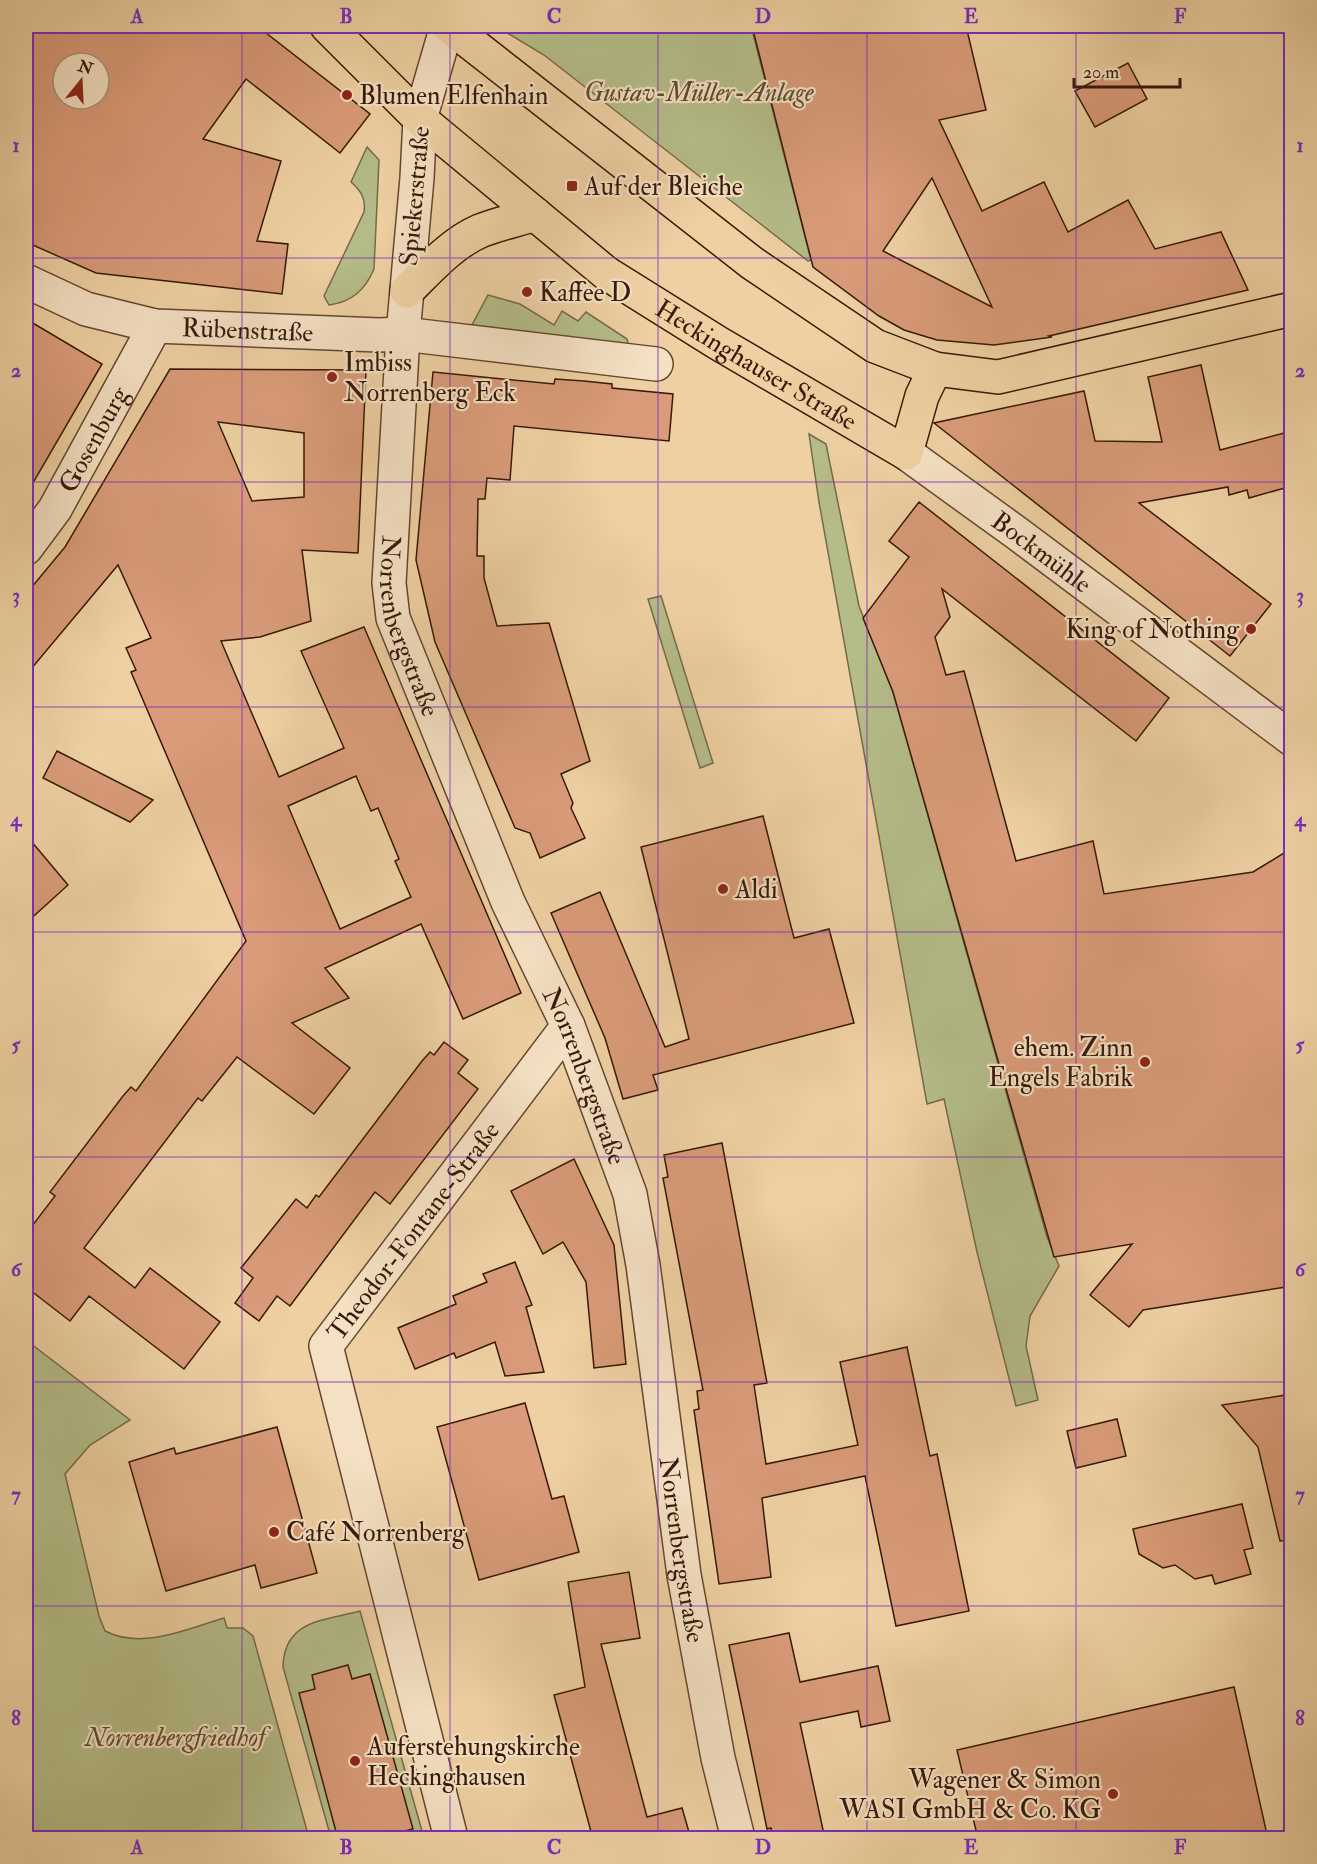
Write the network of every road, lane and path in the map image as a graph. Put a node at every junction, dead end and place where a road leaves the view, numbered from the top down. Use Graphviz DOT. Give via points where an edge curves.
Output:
graph roads {
  1 [pos="327,26"];
  2 [pos="448,26"];
  3 [pos="420,118"];
  4 [pos="535,214"];
  5 [pos="26,281"];
  6 [pos="407,291"];
  7 [pos="1292,309"];
  8 [pos="155,326"];
  9 [pos="403,334"];
  10 [pos="656,364"];
  11 [pos="935,369"];
  12 [pos="906,453"];
  13 [pos="26,549"];
  14 [pos="1292,740"];
  15 [pos="567,1026"];
  16 [pos="451,1839"];
  17 [pos="738,1839"];
  1 -- 3 [label="main road, Heckinghauser Straße"];
  2 -- 3 [label="street, Spiekerstraße"];
  2 -- 11 [label="main road" via="752,263 875,346"];
  3 -- 4 [label="main road, Heckinghauser Straße"];
  3 -- 6 [label="street, Spiekerstraße"];
  4 -- 6 [label="main road" via="467,238"];
  4 -- 12 [label="main road, Heckinghauser Straße" via="606,273"];
  5 -- 8 [label="street, Rübenstraße" via="86,309"];
  6 -- 9 [label="street, Spiekerstraße"];
  7 -- 11 [label="main road" via="998,377"];
  8 -- 9 [label="street, Rübenstraße"];
  8 -- 13 [label="street, Gosenburg" via="55,509"];
  9 -- 10 [label="street, Rübenstraße"];
  9 -- 15 [label="street, Norrenbergstraße" via="389,583 393,618 508,902"];
  11 -- 12 [label="main road" via="922,396"];
  12 -- 14 [label="street, Bockmühle"];
  15 -- 16 [label="street, Theodor-Fontane-Straße" via="326,1346"];
  15 -- 17 [label="street, Norrenbergstraße" via="630,1194 684,1575 718,1758"];
}
